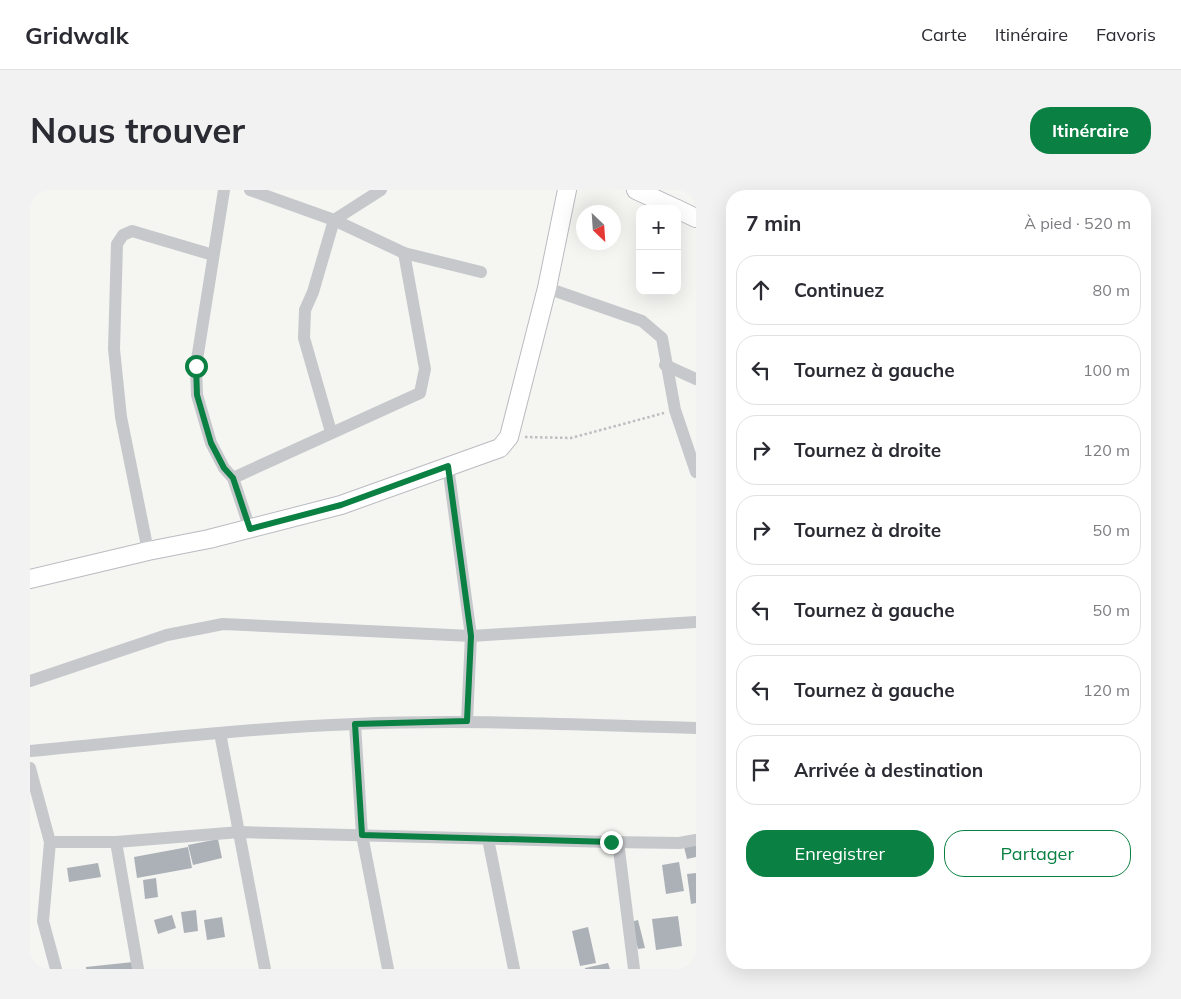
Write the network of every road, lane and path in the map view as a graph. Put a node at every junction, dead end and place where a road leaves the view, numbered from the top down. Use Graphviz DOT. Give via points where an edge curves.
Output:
graph roads {
  1 [pos="224,190"];
  2 [pos="250,190"];
  3 [pos="380,190"];
  4 [pos="567,190"];
  5 [pos="636,190"];
  6 [pos="668,205"];
  7 [pos="681,211"];
  8 [pos="696,218"];
  9 [pos="334,220"];
  10 [pos="404,253"];
  11 [pos="213,255"];
  12 [pos="481,272"];
  13 [pos="546,288"];
  14 [pos="665,365"];
  15 [pos="696,379"];
  16 [pos="675,410"];
  17 [pos="331,432"];
  18 [pos="508,437"];
  19 [pos="448,466"];
  20 [pos="696,472"];
  21 [pos="233,478"];
  22 [pos="250,529"];
  23 [pos="148,551"];
  24 [pos="30,579"];
  25 [pos="696,622"];
  26 [pos="471,636"];
  27 [pos="30,681"];
  28 [pos="467,721"];
  29 [pos="355,724"];
  30 [pos="696,728"];
  31 [pos="220,733"];
  32 [pos="30,751"];
  33 [pos="30,768"];
  34 [pos="240,832"];
  35 [pos="362,835"];
  36 [pos="488,839"];
  37 [pos="696,840"];
  38 [pos="50,842"];
  39 [pos="116,842"];
  40 [pos="618,842"];
  41 [pos="43,921"];
  42 [pos="30,924"];
  43 [pos="56,969"];
  44 [pos="138,969"];
  45 [pos="265,969"];
  46 [pos="388,969"];
  47 [pos="514,969"];
  48 [pos="634,969"];
  1 -- 11 [label="street"];
  2 -- 9 [label="street"];
  3 -- 9 [label="street"];
  4 -- 13 [label="main road"];
  5 -- 6 [label="main road"];
  7 -- 8 [label="main road"];
  9 -- 10 [label="street"];
  9 -- 17 [label="street" via="305,310 304,338"];
  10 -- 12 [label="street"];
  10 -- 17 [label="street" via="426,369 420,393"];
  11 -- 21 [label="street" via="196,366 197,395 211,443"];
  11 -- 23 [label="street" via="132,231 123,235 117,244 114,349 121,417"];
  13 -- 14 [label="street" via="642,321 662,338"];
  13 -- 18 [label="main road"];
  14 -- 15 [label="street"];
  14 -- 16 [label="street"];
  16 -- 18 [label="path" via="571,438"];
  16 -- 20 [label="street"];
  17 -- 21 [label="street"];
  18 -- 19 [label="main road" via="500,448"];
  19 -- 22 [label="main road" via="341,505"];
  19 -- 26 [label="street"];
  21 -- 22 [label="street"];
  22 -- 23 [label="main road"];
  23 -- 24 [label="main road"];
  25 -- 26 [label="street"];
  26 -- 27 [label="street" via="223,624 167,634"];
  26 -- 28 [label="street"];
  28 -- 29 [label="street"];
  28 -- 30 [label="street"];
  29 -- 31 [label="street"];
  29 -- 35 [label="street"];
  31 -- 32 [label="street"];
  31 -- 34 [label="street"];
  33 -- 38 [label="street"];
  34 -- 35 [label="street"];
  34 -- 39 [label="street"];
  34 -- 45 [label="street"];
  35 -- 36 [label="street"];
  35 -- 46 [label="street"];
  36 -- 40 [label="street"];
  36 -- 47 [label="street"];
  37 -- 40 [label="street" via="679,843"];
  38 -- 39 [label="street"];
  38 -- 41 [label="street"];
  39 -- 44 [label="street"];
  40 -- 48 [label="street"];
  41 -- 42 [label="street"];
  41 -- 43 [label="street"];
}
